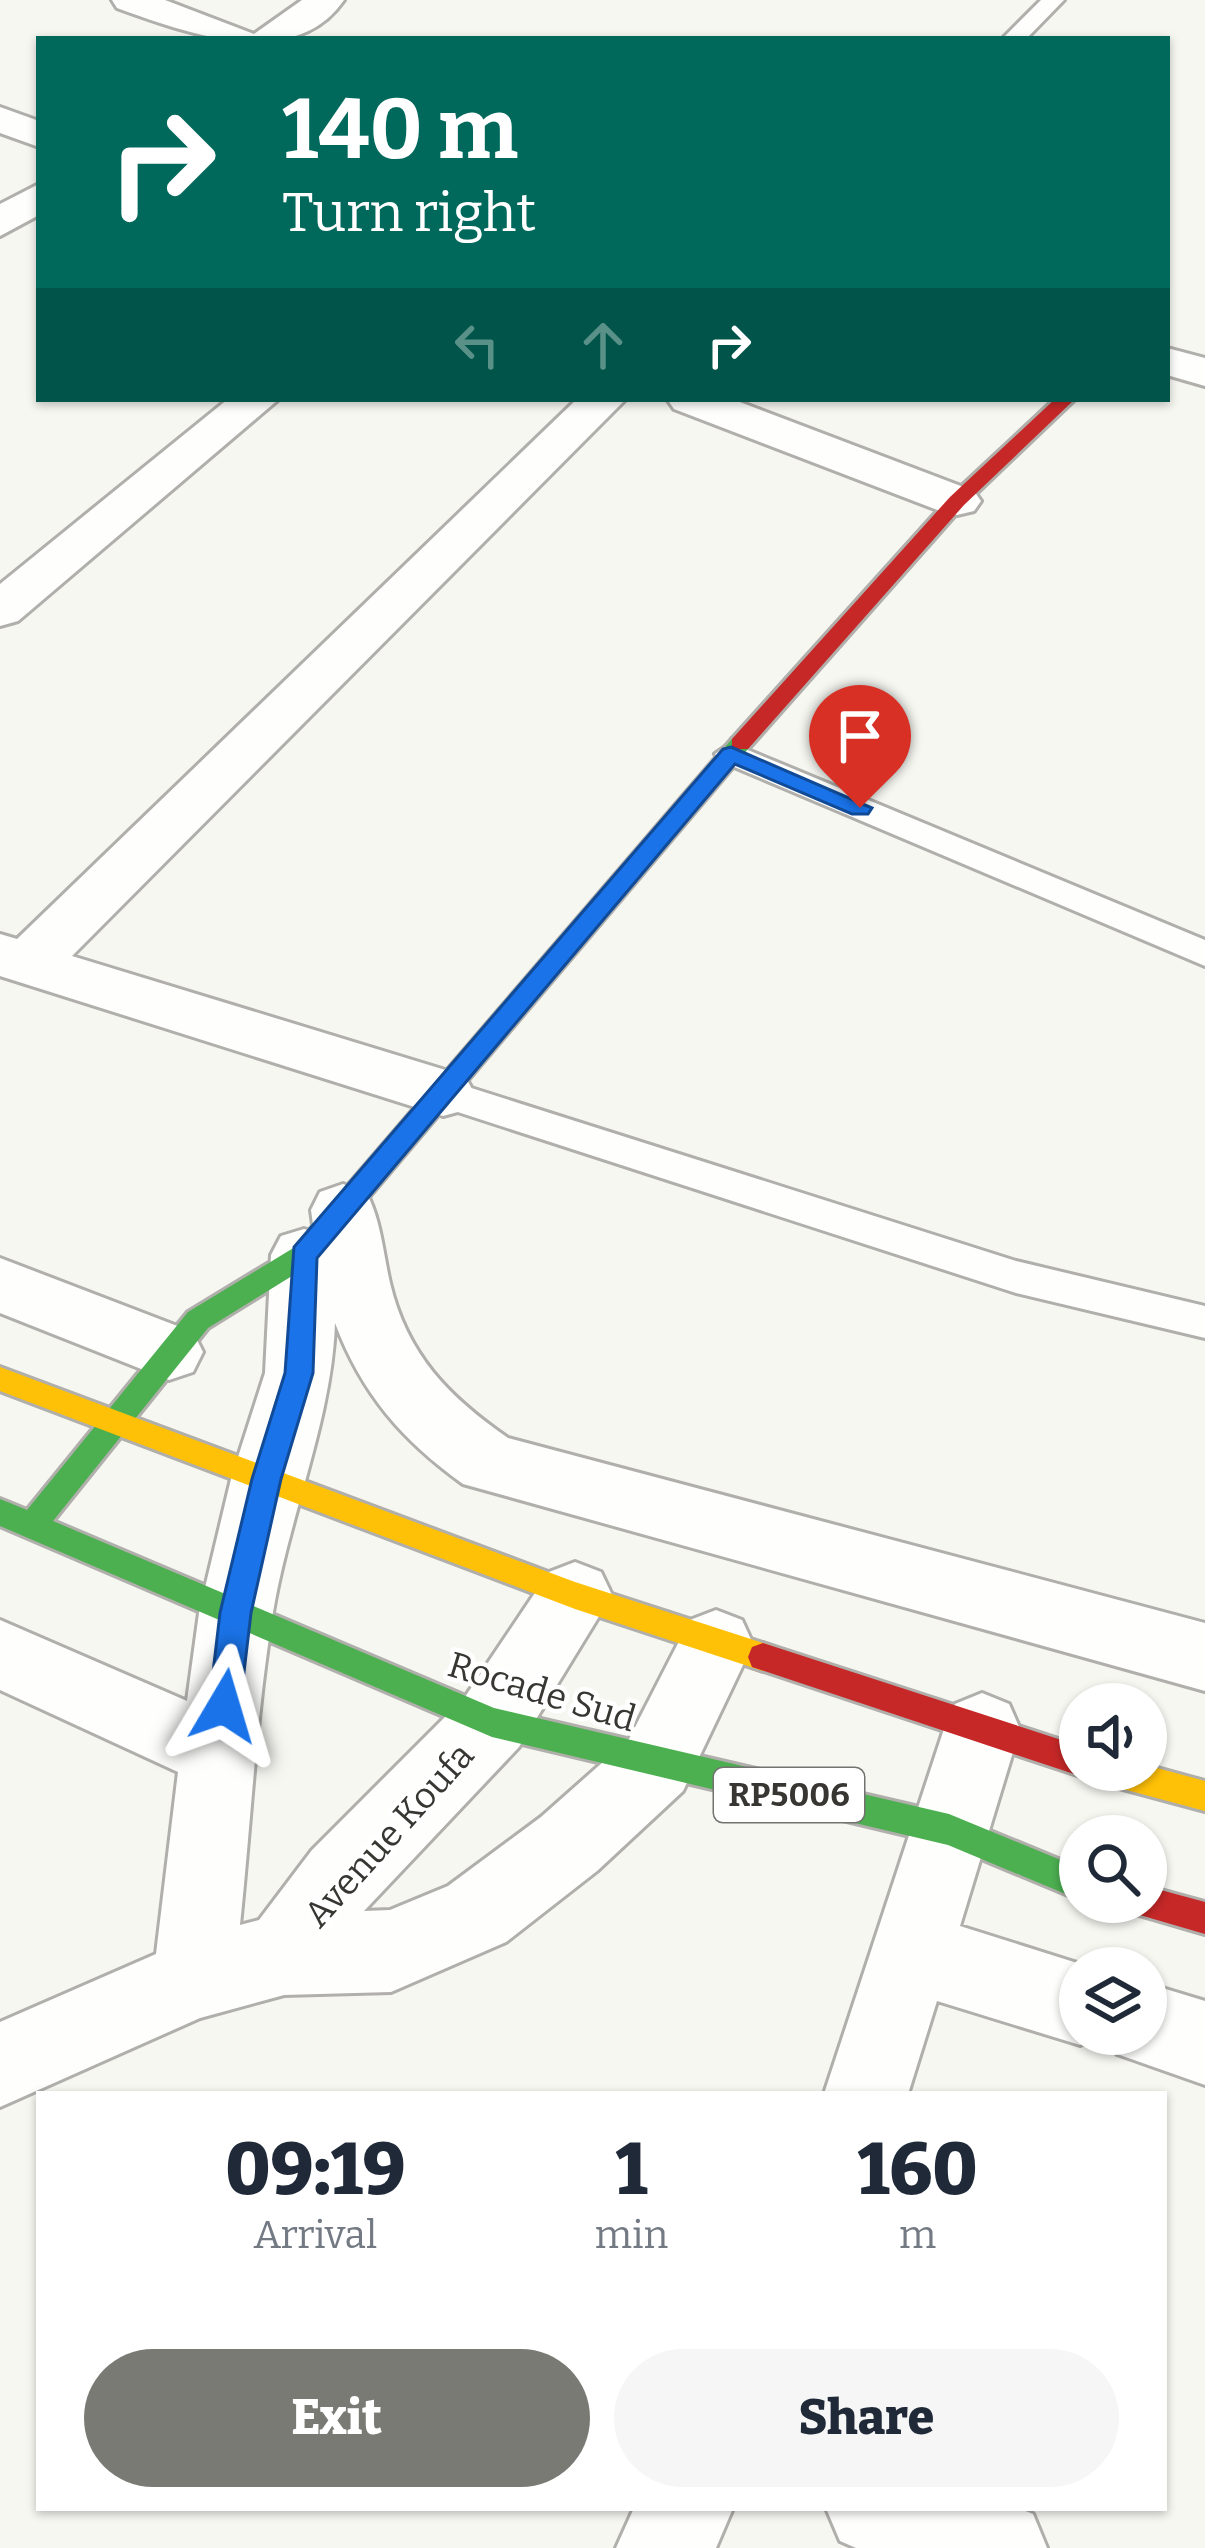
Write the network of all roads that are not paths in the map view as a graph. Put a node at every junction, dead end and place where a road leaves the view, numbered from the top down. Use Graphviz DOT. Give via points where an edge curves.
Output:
graph roads {
  1 [pos="130,0"];
  2 [pos="326,0"];
  3 [pos="1053,0"];
  4 [pos="231,36"];
  5 [pos="274,36"];
  6 [pos="1016,36"];
  7 [pos="0,119"];
  8 [pos="36,133"];
  9 [pos="36,198"];
  10 [pos="0,223"];
  11 [pos="1170,362"];
  12 [pos="1205,372"];
  13 [pos="252,402"];
  14 [pos="600,402"];
  15 [pos="698,402"];
  16 [pos="1063,402"];
  17 [pos="957,501"];
  18 [pos="0,610"];
  19 [pos="731,754"];
  20 [pos="1205,954"];
  21 [pos="14,960"];
  22 [pos="443,1093"];
  23 [pos="323,1233"];
  24 [pos="0,1286"];
  25 [pos="1205,1322"];
  26 [pos="169,1352"];
  27 [pos="0,1379"];
  28 [pos="113,1419"];
  29 [pos="266,1479"];
  30 [pos="0,1512"];
  31 [pos="32,1526"];
  32 [pos="575,1595"];
  33 [pos="236,1613"];
  34 [pos="716,1644"];
  35 [pos="0,1654"];
  36 [pos="1205,1658"];
  37 [pos="492,1722"];
  38 [pos="982,1729"];
  39 [pos="219,1753"];
  40 [pos="1059,1754"];
  41 [pos="656,1765"];
  42 [pos="1167,1786"];
  43 [pos="1205,1796"];
  44 [pos="950,1830"];
  45 [pos="1059,1875"];
  46 [pos="1167,1908"];
  47 [pos="1205,1918"];
  48 [pos="912,1952"];
  49 [pos="284,1954"];
  50 [pos="194,1979"];
  51 [pos="1059,1998"];
  52 [pos="1167,2031"];
  53 [pos="1205,2043"];
  54 [pos="0,2065"];
  55 [pos="867,2091"];
  56 [pos="684,2511"];
  57 [pos="882,2511"];
  58 [pos="664,2548"];
  59 [pos="999,2548"];
  1 -- 4 [label="street"];
  2 -- 5 [label="street"];
  3 -- 6 [label="lane"];
  7 -- 8 [label="street"];
  9 -- 10 [label="street"];
  11 -- 12 [label="street"];
  13 -- 18 [label="street"];
  14 -- 21 [label="street"];
  15 -- 17 [label="street"];
  16 -- 17 [label="main road"];
  17 -- 19 [label="main road"];
  19 -- 20 [label="lane"];
  19 -- 22 [label="main road"];
  21 -- 22 [label="street"];
  22 -- 23 [label="main road"];
  22 -- 25 [label="lane" via="1016,1276"];
  23 -- 26 [label="main road" via="198,1320"];
  23 -- 29 [label="street" via="299,1373"];
  23 -- 36 [label="street" via="401,1394 488,1463"];
  24 -- 26 [label="street"];
  26 -- 28 [label="main road"];
  27 -- 28 [label="main road"];
  28 -- 29 [label="main road"];
  28 -- 31 [label="main road"];
  29 -- 32 [label="main road"];
  29 -- 33 [label="street"];
  30 -- 31 [label="main road, Rocade Sud / RP5006"];
  31 -- 33 [label="main road, Rocade Sud / RP5006"];
  32 -- 34 [label="main road"];
  32 -- 37 [label="street, Avenue Koufa"];
  33 -- 37 [label="main road, Rocade Sud / RP5006"];
  33 -- 39 [label="street"];
  34 -- 38 [label="main road"];
  34 -- 41 [label="street, Avenue Koufa"];
  35 -- 39 [label="street"];
  37 -- 41 [label="main road, Rocade Sud / RP5006"];
  37 -- 49 [label="street, Avenue Koufa" via="340,1878"];
  38 -- 40 [label="main road"];
  38 -- 44 [label="street"];
  39 -- 50 [label="street"];
  41 -- 44 [label="main road, Rocade Sud / RP5006"];
  41 -- 49 [label="street, Avenue Koufa" via="569,1844 477,1914 434,1936 391,1951"];
  42 -- 43 [label="main road"];
  44 -- 45 [label="main road, Rocade Sud / RP5006"];
  44 -- 48 [label="street"];
  46 -- 47 [label="main road"];
  48 -- 51 [label="street"];
  48 -- 55 [label="street"];
  49 -- 50 [label="street, Avenue Koufa"];
  50 -- 54 [label="street, Avenue Koufa"];
  52 -- 53 [label="street"];
  56 -- 58 [label="street"];
  57 -- 59 [label="street"];
}
